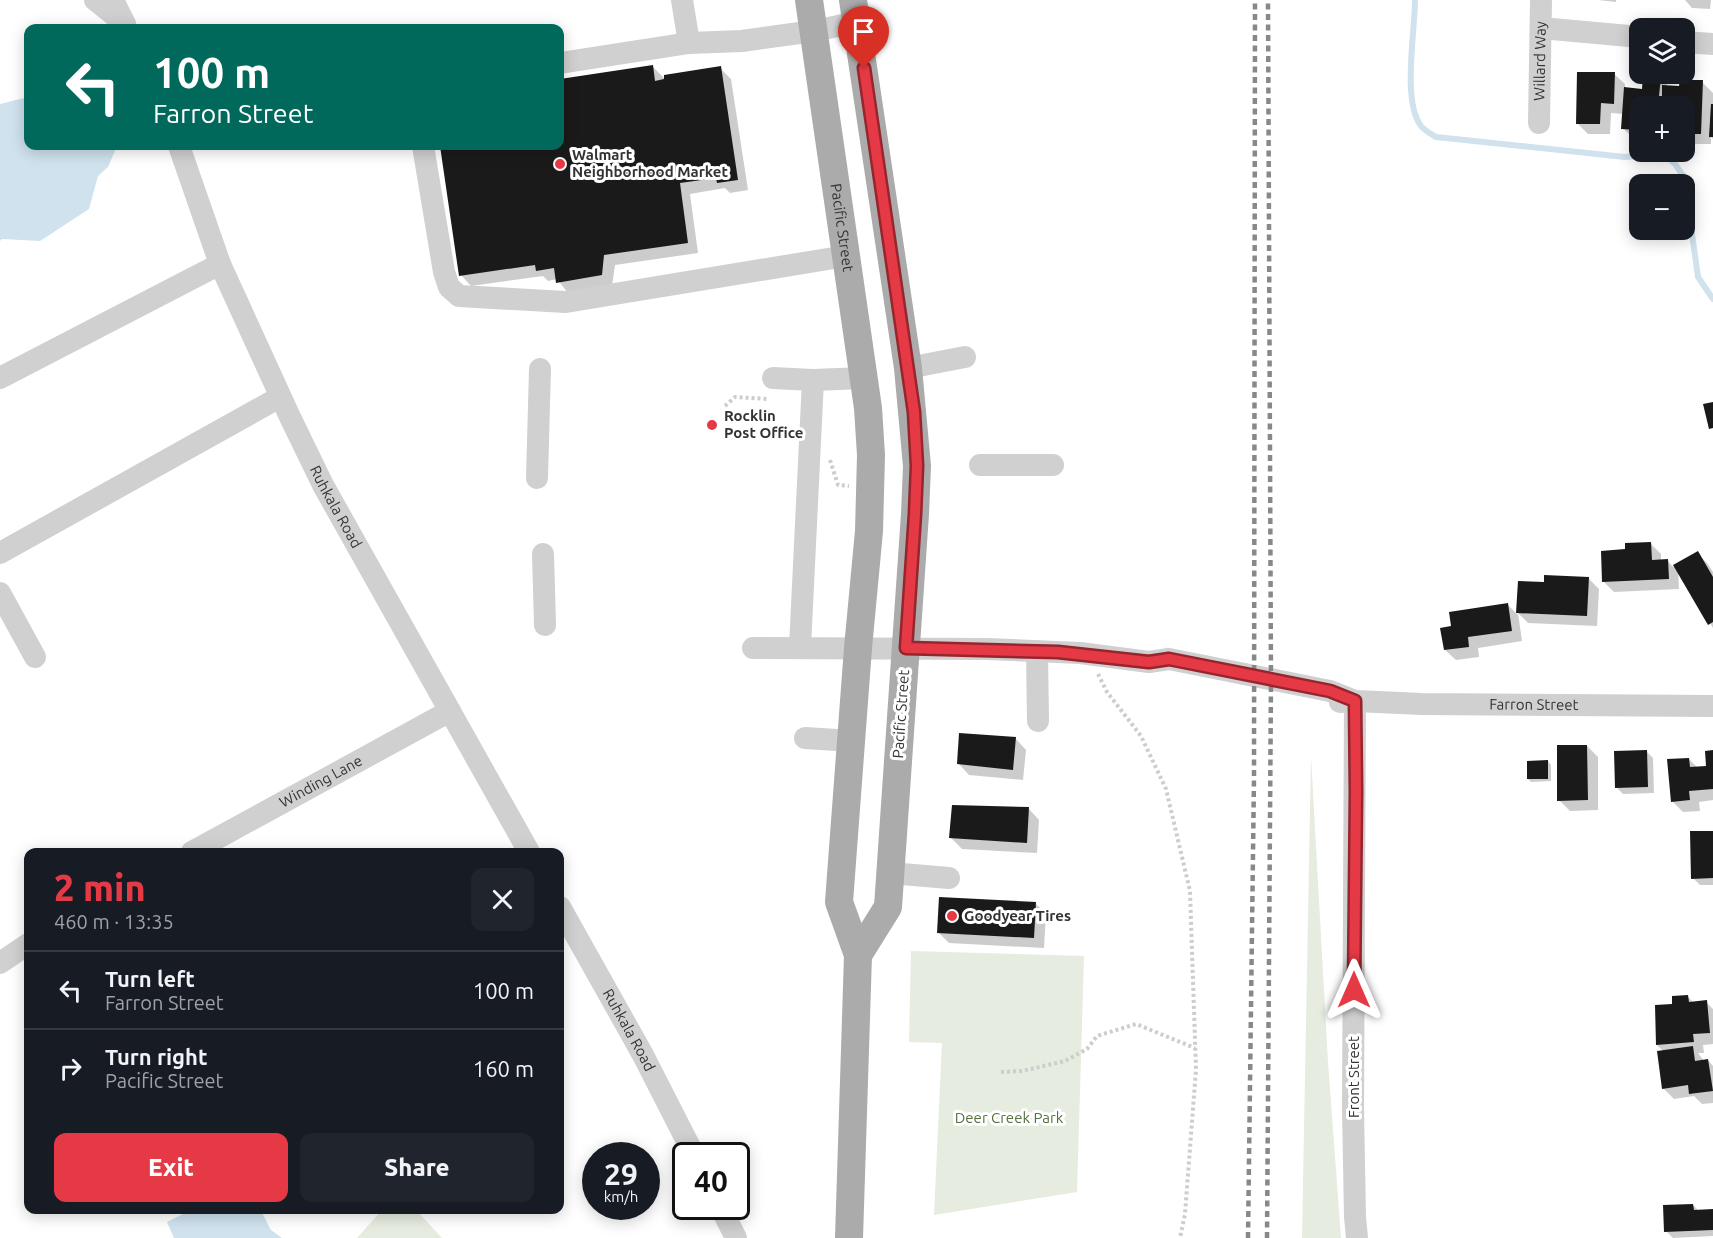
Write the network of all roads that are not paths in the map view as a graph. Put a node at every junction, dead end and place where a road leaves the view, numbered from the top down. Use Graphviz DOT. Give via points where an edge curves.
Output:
graph roads {
  1 [pos="95,0"];
  2 [pos="113,0"];
  3 [pos="682,0"];
  4 [pos="809,0"];
  5 [pos="1541,0"];
  6 [pos="855,11"];
  7 [pos="124,24"];
  8 [pos="125,24"];
  9 [pos="1541,28"];
  10 [pos="814,32"];
  11 [pos="1629,36"];
  12 [pos="689,43"];
  13 [pos="1695,43"];
  14 [pos="1713,44"];
  15 [pos="564,62"];
  16 [pos="1539,123"];
  17 [pos="180,150"];
  18 [pos="424,150"];
  19 [pos="846,256"];
  20 [pos="220,264"];
  21 [pos="965,357"];
  22 [pos="540,369"];
  23 [pos="908,369"];
  24 [pos="0,378"];
  25 [pos="773,378"];
  26 [pos="864,378"];
  27 [pos="813,380"];
  28 [pos="280,397"];
  29 [pos="980,465"];
  30 [pos="1053,465"];
  31 [pos="537,478"];
  32 [pos="0,553"];
  33 [pos="543,554"];
  34 [pos="0,593"];
  35 [pos="545,625"];
  36 [pos="800,647"];
  37 [pos="753,648"];
  38 [pos="858,648"];
  39 [pos="906,648"];
  40 [pos="1037,651"];
  41 [pos="35,657"];
  42 [pos="1355,701"];
  43 [pos="1713,706"];
  44 [pos="450,711"];
  45 [pos="1038,721"];
  46 [pos="805,738"];
  47 [pos="852,741"];
  48 [pos="199,848"];
  49 [pos="527,848"];
  50 [pos="890,873"];
  51 [pos="949,878"];
  52 [pos="564,914"];
  53 [pos="24,947"];
  54 [pos="858,955"];
  55 [pos="0,963"];
  56 [pos="687,1142"];
  57 [pos="727,1220"];
  58 [pos="736,1238"];
  59 [pos="849,1238"];
  60 [pos="1357,1238"];
  1 -- 7 [label="street"];
  2 -- 8 [label="street"];
  3 -- 12 [label="street"];
  4 -- 10 [label="main road, Pacific Street"];
  5 -- 9 [label="street, Willard Way"];
  6 -- 10 [label="street"];
  6 -- 23 [label="main road, Pacific Street"];
  9 -- 11 [label="street"];
  9 -- 16 [label="street, Willard Way"];
  10 -- 12 [label="street"];
  10 -- 19 [label="main road, Pacific Street"];
  12 -- 15 [label="street"];
  13 -- 14 [label="street"];
  17 -- 20 [label="street, Ruhkala Road"];
  18 -- 19 [label="street" via="444,272 449,287 459,296 566,302"];
  19 -- 26 [label="main road, Pacific Street"];
  20 -- 24 [label="street"];
  20 -- 28 [label="street, Ruhkala Road"];
  21 -- 23 [label="street"];
  22 -- 31 [label="street"];
  23 -- 39 [label="main road, Pacific Street" via="917,466"];
  25 -- 27 [label="street"];
  26 -- 27 [label="street"];
  26 -- 38 [label="main road, Pacific Street" via="871,476"];
  27 -- 36 [label="street"];
  28 -- 32 [label="street"];
  28 -- 44 [label="street, Ruhkala Road" via="324,485"];
  29 -- 30 [label="street"];
  33 -- 35 [label="street"];
  34 -- 41 [label="street"];
  36 -- 37 [label="street, Farron Street"];
  36 -- 38 [label="street, Farron Street"];
  38 -- 39 [label="street, Farron Street"];
  38 -- 47 [label="main road, Pacific Street"];
  39 -- 40 [label="street, Farron Street"];
  39 -- 50 [label="main road, Pacific Street"];
  40 -- 42 [label="street, Farron Street" via="1149,662 1169,659 1330,691"];
  40 -- 45 [label="street"];
  42 -- 43 [label="street, Farron Street"];
  42 -- 60 [label="street, Front Street" via="1353,1109"];
  44 -- 48 [label="street, Winding Lane"];
  44 -- 49 [label="street, Ruhkala Road"];
  46 -- 47 [label="street"];
  47 -- 54 [label="main road, Pacific Street" via="839,902"];
  50 -- 51 [label="street"];
  50 -- 54 [label="main road, Pacific Street" via="888,907"];
  52 -- 56 [label="street, Ruhkala Road"];
  53 -- 55 [label="street"];
  54 -- 59 [label="main road, Pacific Street"];
  57 -- 58 [label="street"];
}
